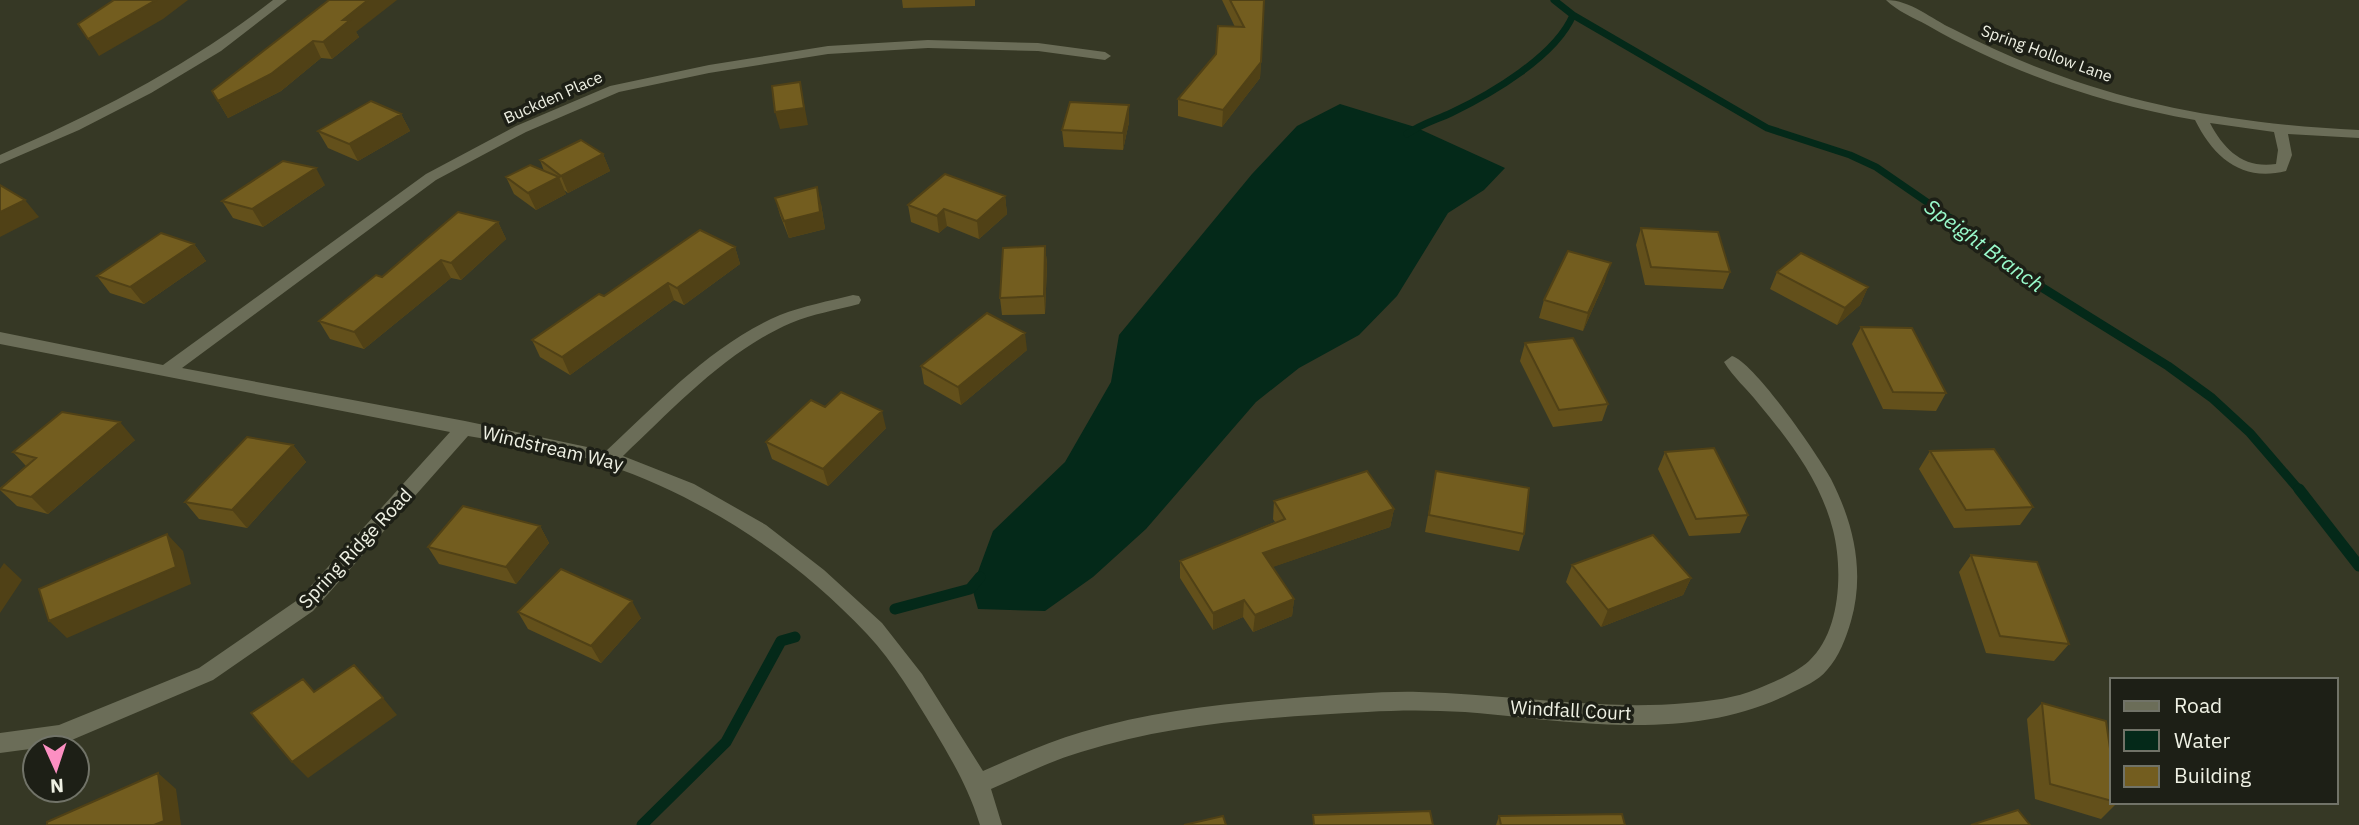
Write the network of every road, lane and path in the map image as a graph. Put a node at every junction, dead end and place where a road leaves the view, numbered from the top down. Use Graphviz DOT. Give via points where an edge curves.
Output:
graph roads {
  1 [pos="281,0"];
  2 [pos="1892,0"];
  3 [pos="1105,56"];
  4 [pos="2200,117"];
  5 [pos="2280,130"];
  6 [pos="2359,134"];
  7 [pos="0,160"];
  8 [pos="853,300"];
  9 [pos="0,338"];
  10 [pos="1732,362"];
  11 [pos="168,370"];
  12 [pos="465,428"];
  13 [pos="609,458"];
  14 [pos="0,743"];
  15 [pos="978,784"];
  16 [pos="991,825"];
  1 -- 7 [label="street" via="163,81"];
  2 -- 4 [label="street, Spring Hollow Lane" via="1966,42 2020,65 2102,93"];
  3 -- 11 [label="street, Buckden Place" via="1038,47 928,44 839,49 615,89 521,129 431,177"];
  4 -- 5 [label="street, Spring Hollow Lane"];
  4 -- 5 [label="street" via="2211,141 2231,161 2260,170 2281,168 2284,163"];
  5 -- 6 [label="street, Spring Hollow Lane"];
  8 -- 13 [label="street" via="785,320 748,341 703,373"];
  9 -- 11 [label="street, Windstream Way"];
  10 -- 15 [label="street, Windfall Court" via="1776,410 1829,491 1847,561 1840,627 1822,663 1780,691 1740,705 1685,713 1417,701 1208,716 1058,750"];
  11 -- 12 [label="street, Windstream Way"];
  12 -- 13 [label="street, Windstream Way"];
  12 -- 14 [label="street, Spring Ridge Road" via="306,605 206,674 60,735"];
  13 -- 15 [label="street, Windstream Way" via="687,489 759,530 817,576 883,639 915,680"];
  15 -- 16 [label="street, Windstream Way"];
}
